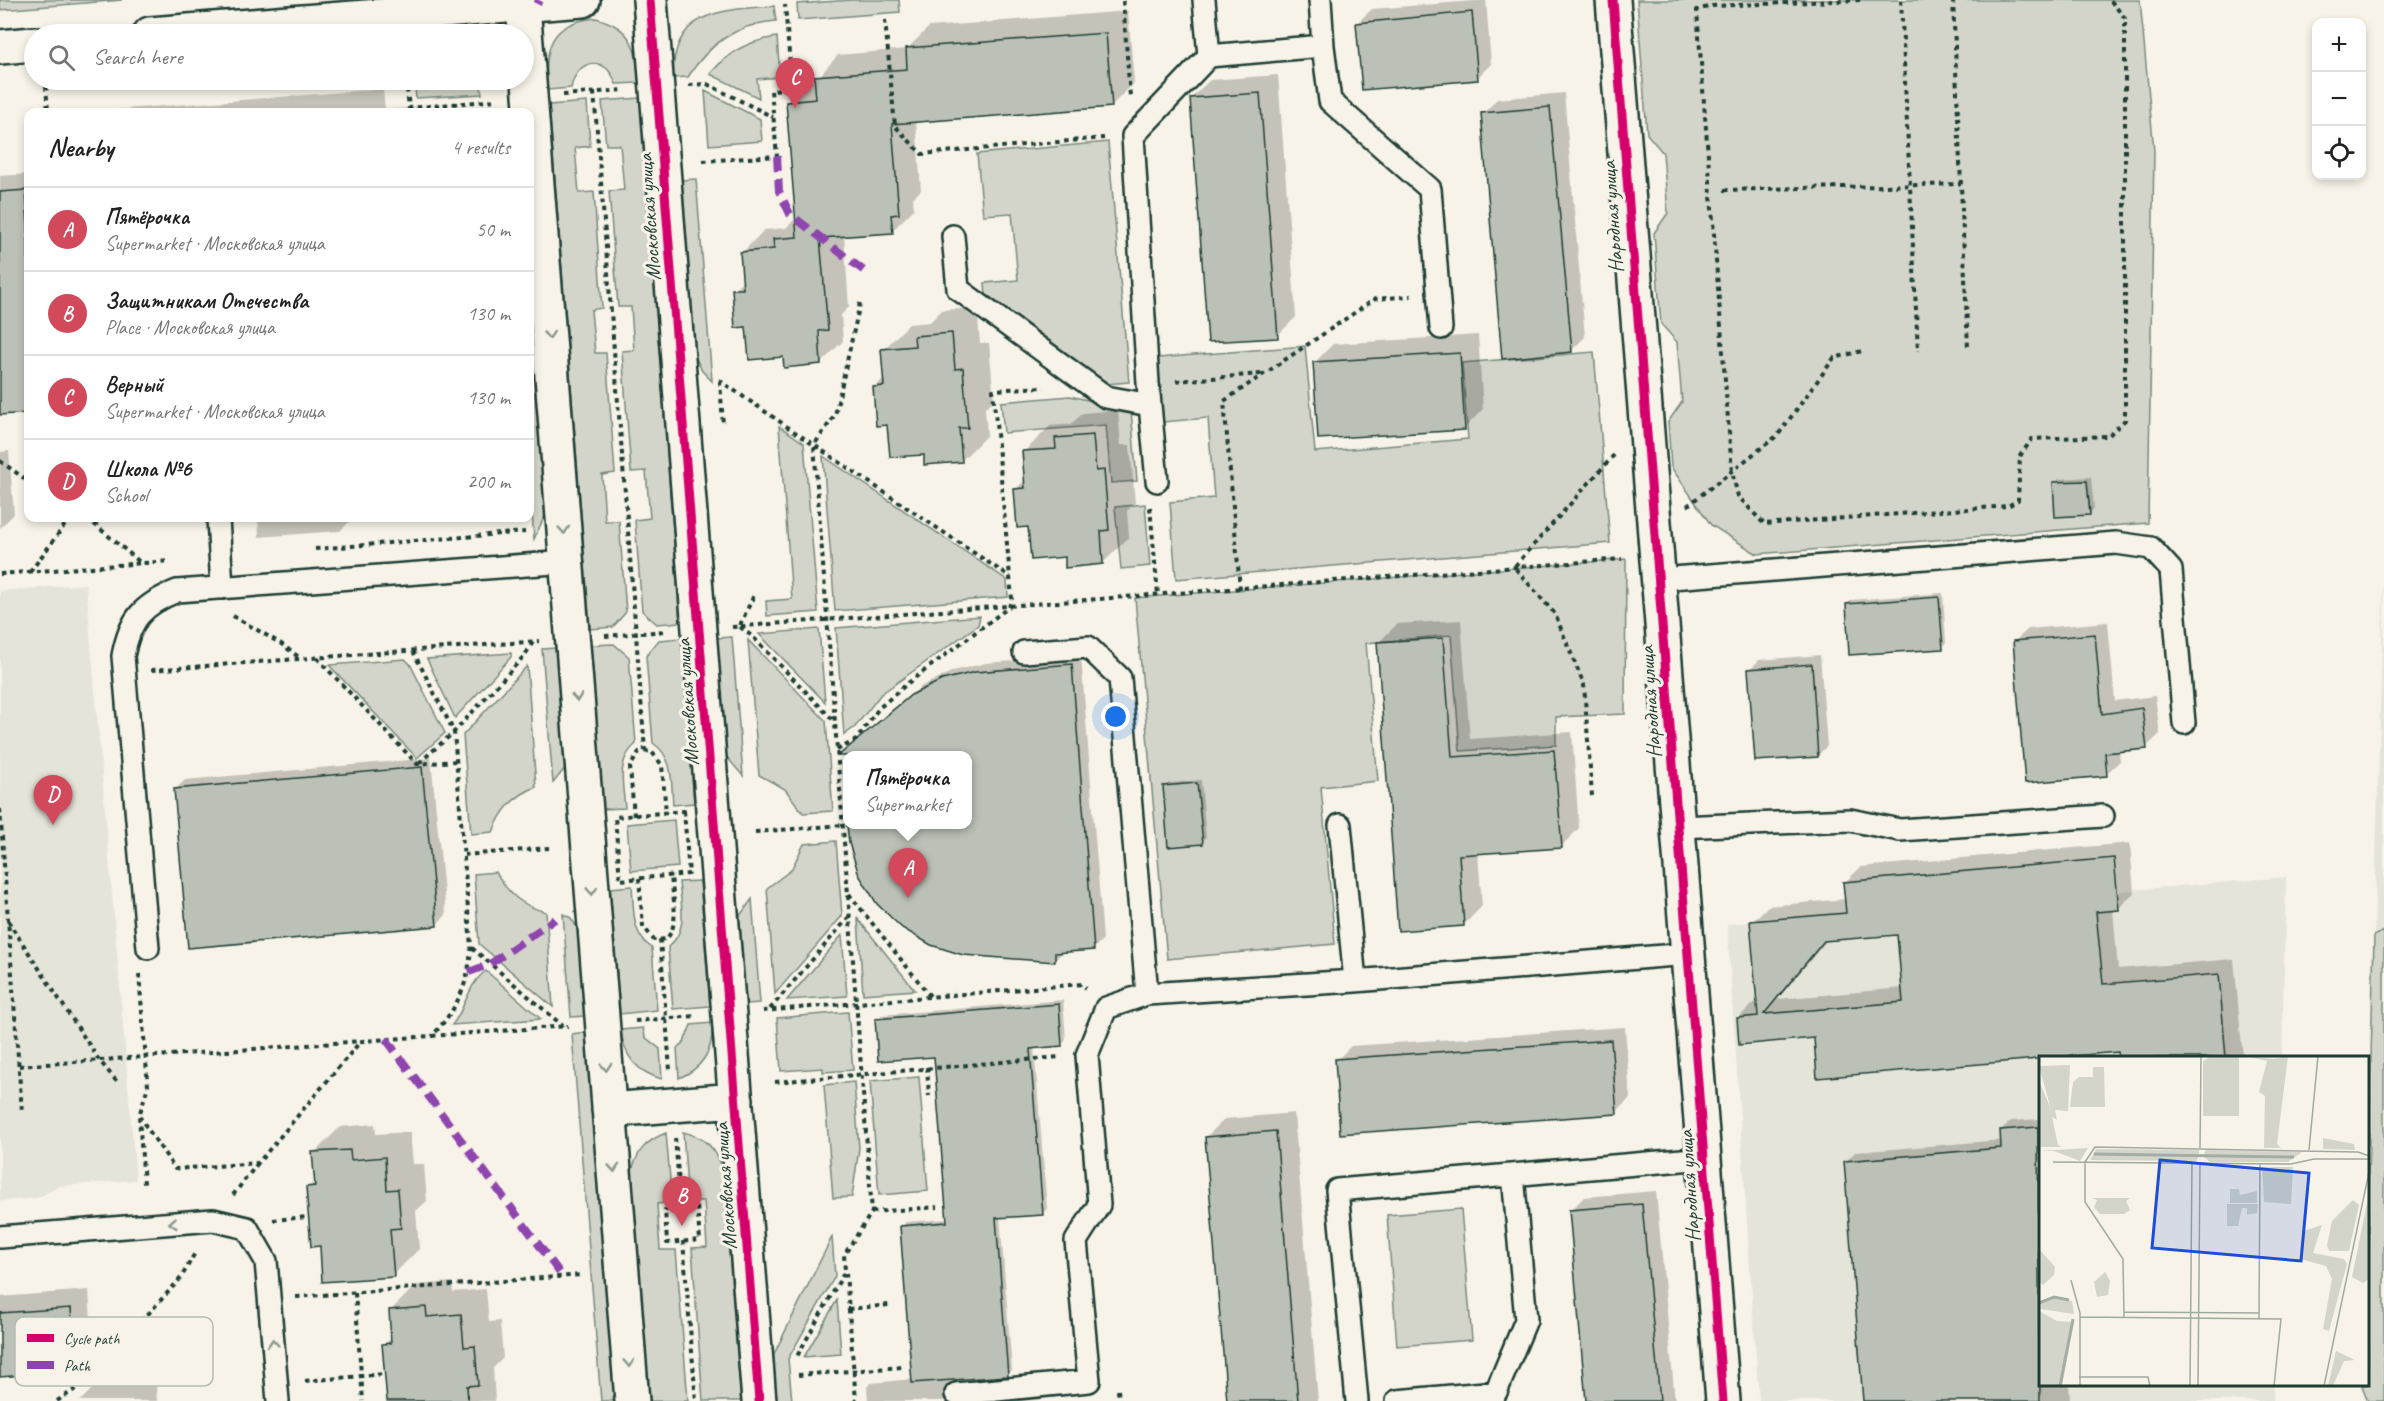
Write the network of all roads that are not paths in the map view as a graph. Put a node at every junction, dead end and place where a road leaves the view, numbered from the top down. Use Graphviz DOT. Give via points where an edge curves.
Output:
graph roads {
  1 [pos="583,0"];
  2 [pos="650,0"];
  3 [pos="1204,0"];
  4 [pos="1320,0"];
  5 [pos="1613,0"];
  6 [pos="523,5"];
  7 [pos="279,24"];
  8 [pos="525,24"];
  9 [pos="24,45"];
  10 [pos="1323,46"];
  11 [pos="0,47"];
  12 [pos="1209,56"];
  13 [pos="530,90"];
  14 [pos="531,108"];
  15 [pos="534,144"];
  16 [pos="953,236"];
  17 [pos="1441,328"];
  18 [pos="1149,405"];
  19 [pos="1157,481"];
  20 [pos="218,522"];
  21 [pos="567,562"];
  22 [pos="1659,579"];
  23 [pos="222,588"];
  24 [pos="1024,652"];
  25 [pos="2184,723"];
  26 [pos="2103,816"];
  27 [pos="1340,825"];
  28 [pos="1678,827"];
  29 [pos="148,948"];
  30 [pos="1688,954"];
  31 [pos="1354,981"];
  32 [pos="1147,994"];
  33 [pos="736,1100"];
  34 [pos="609,1110"];
  35 [pos="1705,1158"];
  36 [pos="1513,1175"];
  37 [pos="0,1237"];
  38 [pos="277,1392"];
  39 [pos="956,1394"];
  40 [pos="632,1401"];
  41 [pos="759,1401"];
  42 [pos="1357,1401"];
  43 [pos="1397,1401"];
  44 [pos="1723,1401"];
  1 -- 6 [label="street"];
  2 -- 33 [label="street, Московская улица"];
  3 -- 12 [label="lane"];
  4 -- 10 [label="lane"];
  5 -- 22 [label="street, Народная улица"];
  6 -- 7 [label="street"];
  6 -- 8 [label="street, one-way"];
  9 -- 11 [label="street"];
  10 -- 12 [label="lane"];
  10 -- 17 [label="lane" via="1330,101 1430,189"];
  12 -- 18 [label="lane" via="1133,136"];
  13 -- 14 [label="street, one-way"];
  15 -- 21 [label="street, one-way"];
  16 -- 18 [label="lane" via="958,290 1106,397"];
  18 -- 19 [label="lane"];
  20 -- 23 [label="lane"];
  21 -- 23 [label="lane"];
  21 -- 34 [label="street, one-way"];
  22 -- 25 [label="lane" via="2116,543 2151,548 2171,570"];
  22 -- 28 [label="street, Народная улица"];
  23 -- 29 [label="lane" via="177,591 156,599 138,614 127,634 124,672"];
  24 -- 32 [label="lane" via="1088,647 1120,678"];
  26 -- 28 [label="lane" via="1900,830 1850,820"];
  27 -- 31 [label="lane"];
  28 -- 30 [label="street, Народная улица"];
  30 -- 31 [label="lane"];
  30 -- 35 [label="street, Народная улица"];
  31 -- 32 [label="lane"];
  32 -- 39 [label="lane" via="1106,1008 1087,1055 1099,1205 1076,1241 1089,1382"];
  33 -- 34 [label="street"];
  33 -- 41 [label="street, Московская улица"];
  34 -- 40 [label="street, one-way"];
  35 -- 36 [label="lane"];
  35 -- 44 [label="street, Народная улица"];
  36 -- 42 [label="lane" via="1336,1190"];
  36 -- 43 [label="lane" via="1526,1320 1496,1392"];
  38 -- 37 [label="lane, one-way" via="266,1261 247,1228 213,1220"];
}
